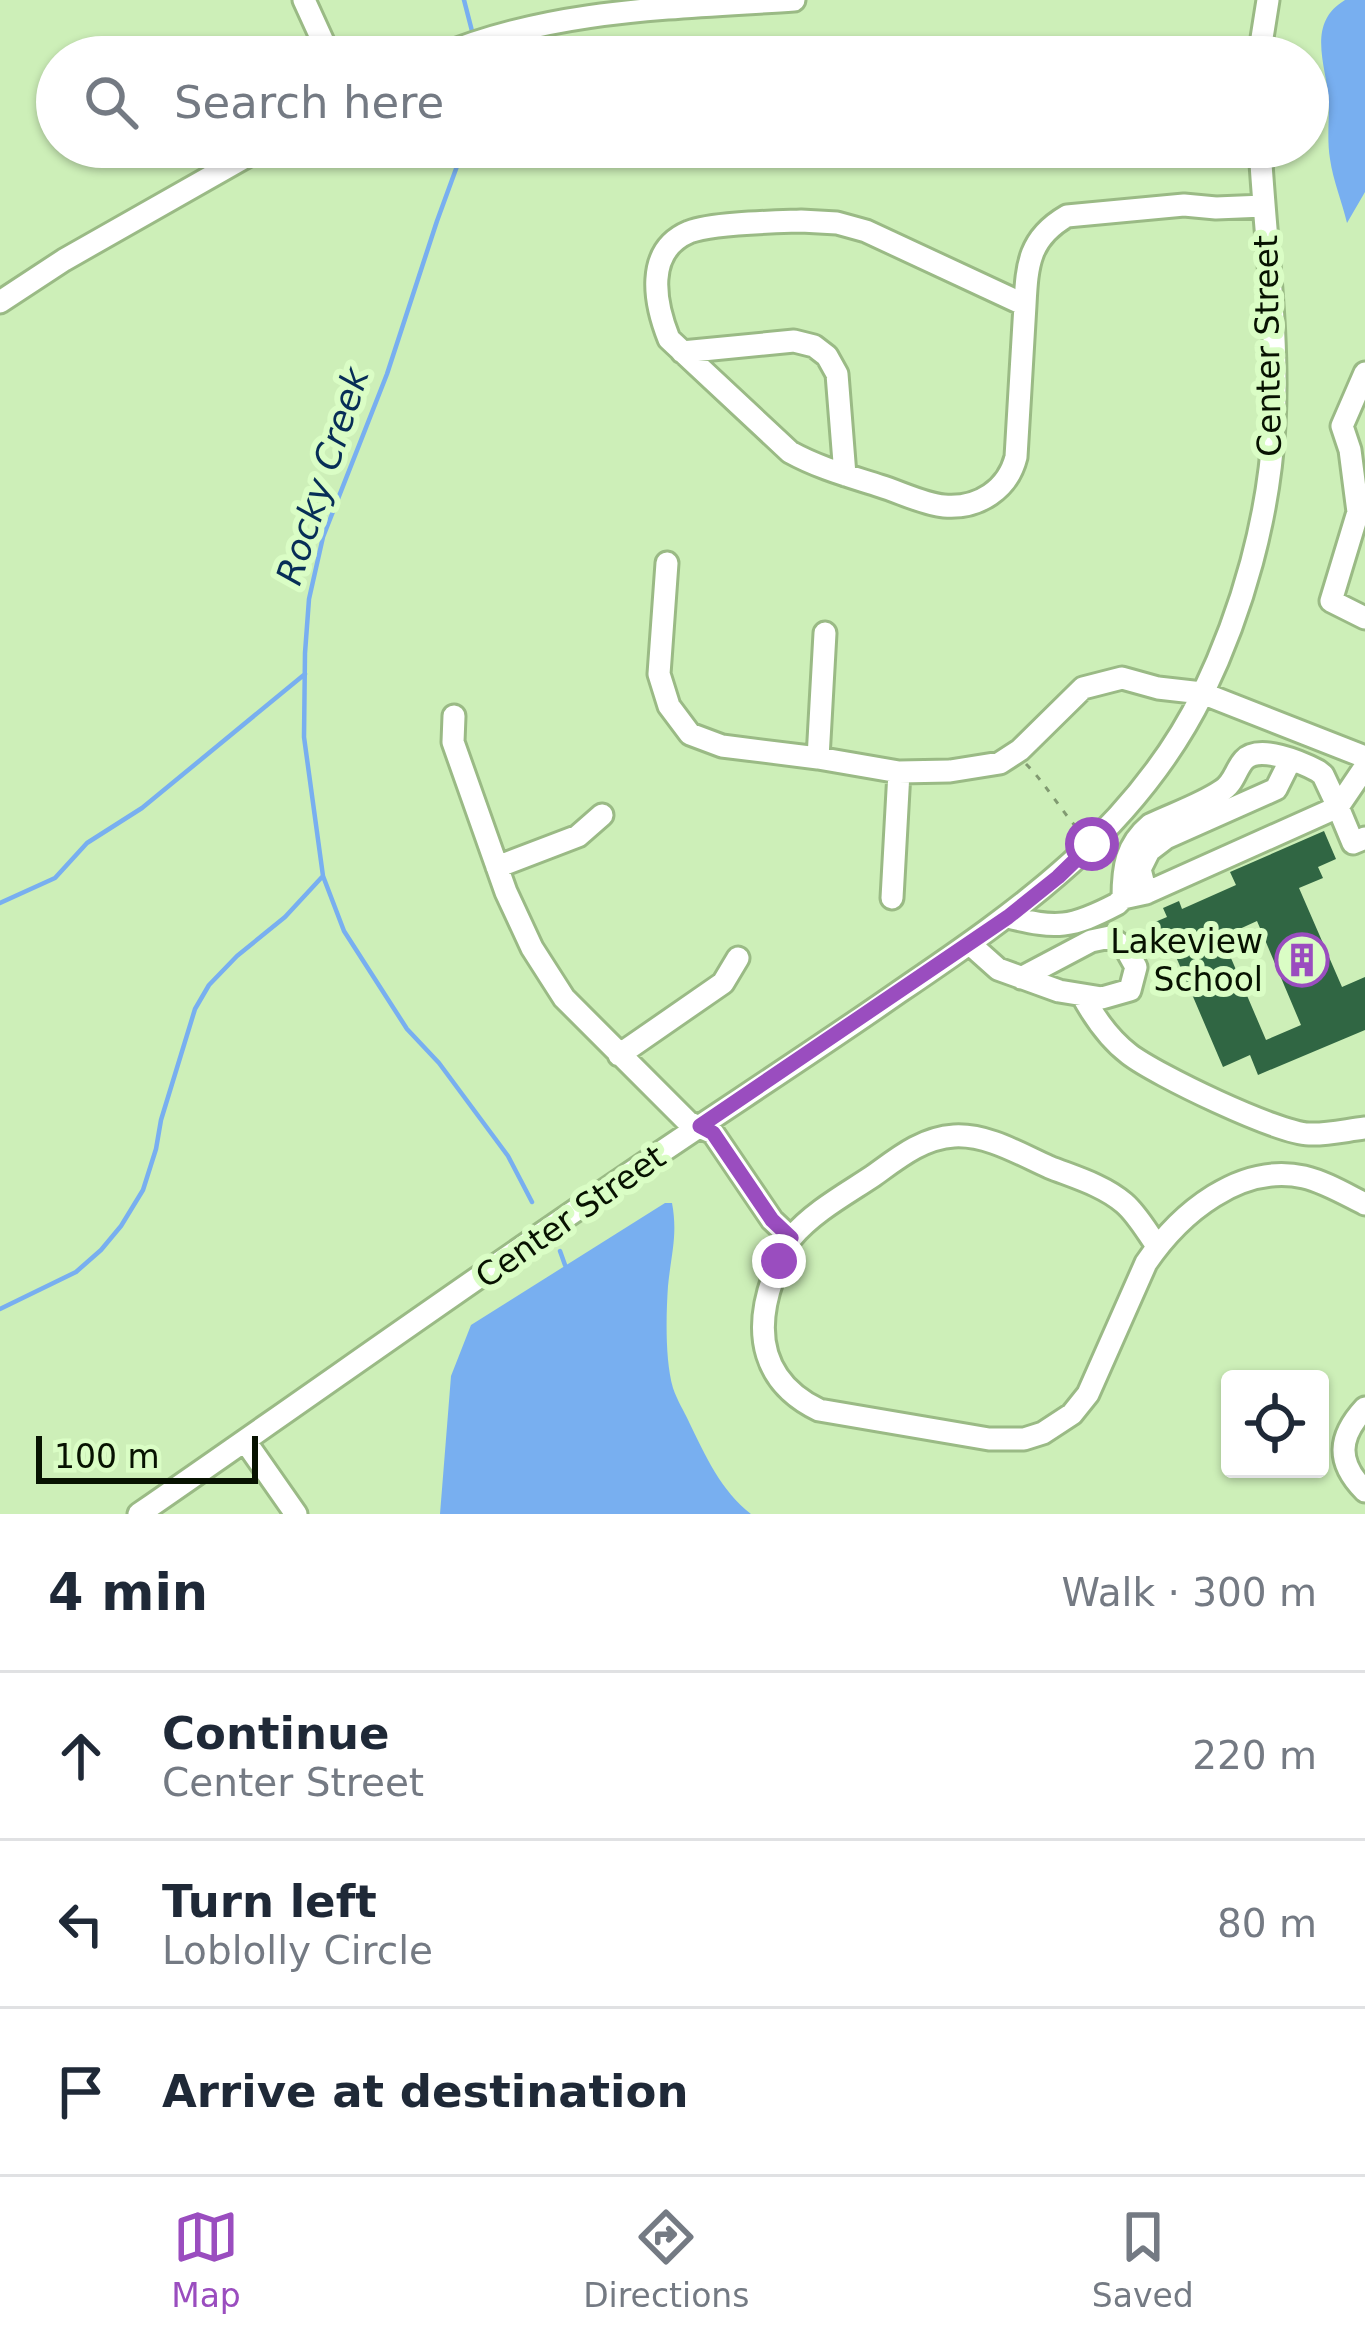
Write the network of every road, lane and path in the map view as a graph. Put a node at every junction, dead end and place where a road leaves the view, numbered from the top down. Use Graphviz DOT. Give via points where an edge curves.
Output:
graph roads {
  1 [pos="304,0"];
  2 [pos="794,0"];
  3 [pos="1268,0"];
  4 [pos="320,36"];
  5 [pos="498,36"];
  6 [pos="1262,36"];
  7 [pos="226,168"];
  8 [pos="1261,168"];
  9 [pos="1264,206"];
  10 [pos="0,302"];
  11 [pos="1025,304"];
  12 [pos="682,352"];
  13 [pos="1365,373"];
  14 [pos="845,475"];
  15 [pos="667,563"];
  16 [pos="1365,618"];
  17 [pos="825,633"];
  18 [pos="1202,693"];
  19 [pos="454,716"];
  20 [pos="1015,754"];
  21 [pos="1365,757"];
  22 [pos="818,758"];
  23 [pos="1290,761"];
  24 [pos="1365,767"];
  25 [pos="899,772"];
  26 [pos="1337,807"];
  27 [pos="602,815"];
  28 [pos="1081,832"];
  29 [pos="1365,838"];
  30 [pos="497,868"];
  31 [pos="1135,895"];
  32 [pos="892,898"];
  33 [pos="1008,917"];
  34 [pos="970,944"];
  35 [pos="737,958"];
  36 [pos="1022,978"];
  37 [pos="1082,995"];
  38 [pos="619,1055"];
  39 [pos="700,1126"];
  40 [pos="1365,1128"];
  41 [pos="1365,1204"];
  42 [pos="791,1238"];
  43 [pos="1157,1246"];
  44 [pos="1365,1408"];
  45 [pos="245,1441"];
  46 [pos="1365,1491"];
  47 [pos="139,1514"];
  48 [pos="296,1514"];
  1 -- 4 [label="street"];
  2 -- 5 [label="street" via="634,11"];
  3 -- 6 [label="street"];
  7 -- 10 [label="street"];
  8 -- 9 [label="street, Center Street"];
  9 -- 11 [label="street" via="1067,216 1035,244"];
  9 -- 18 [label="street, Center Street" via="1271,460 1249,572"];
  11 -- 12 [label="street" via="837,223 691,231 672,243 655,292 669,339"];
  11 -- 14 [label="street" via="1016,457 1002,487 970,504 943,506"];
  12 -- 14 [label="street" via="790,452"];
  12 -- 14 [label="street" via="814,346 837,374"];
  13 -- 16 [label="street" via="1342,426 1358,512 1331,601"];
  15 -- 22 [label="street" via="659,674 689,734"];
  17 -- 22 [label="street"];
  18 -- 20 [label="street" via="1122,678 1083,688"];
  18 -- 21 [label="street"];
  18 -- 33 [label="street, Center Street" via="1105,832"];
  19 -- 30 [label="street" via="453,742"];
  20 -- 25 [label="street" via="1000,763"];
  20 -- 28 [label="path"];
  22 -- 25 [label="street"];
  23 -- 26 [label="street" via="1323,775"];
  23 -- 31 [label="street" via="1276,789 1149,851"];
  23 -- 31 [label="street" via="1252,754 1225,790 1150,825 1126,859"];
  24 -- 26 [label="street"];
  25 -- 32 [label="street"];
  26 -- 29 [label="street" via="1353,842"];
  26 -- 31 [label="street"];
  27 -- 30 [label="street" via="578,836"];
  30 -- 38 [label="street" via="564,998"];
  31 -- 33 [label="street" via="1065,926"];
  33 -- 34 [label="street, Center Street"];
  34 -- 36 [label="street"];
  34 -- 39 [label="street, Center Street"];
  35 -- 38 [label="street" via="723,982"];
  36 -- 37 [label="street"];
  36 -- 37 [label="street" via="1110,937 1136,967 1130,990"];
  37 -- 40 [label="street" via="1127,1053 1167,1077 1306,1135"];
  38 -- 39 [label="street"];
  39 -- 42 [label="street"];
  39 -- 45 [label="street, Center Street"];
  41 -- 43 [label="street" via="1307,1178 1263,1176 1207,1201"];
  42 -- 43 [label="street" via="911,1149 961,1136 1110,1193"];
  42 -- 43 [label="street" via="771,1283 764,1328 766,1354 788,1390 833,1414 1004,1441 1054,1428 1080,1405"];
  44 -- 46 [label="street" via="1350,1426 1344,1454"];
  45 -- 47 [label="street, Center Street"];
  45 -- 48 [label="street"];
}
